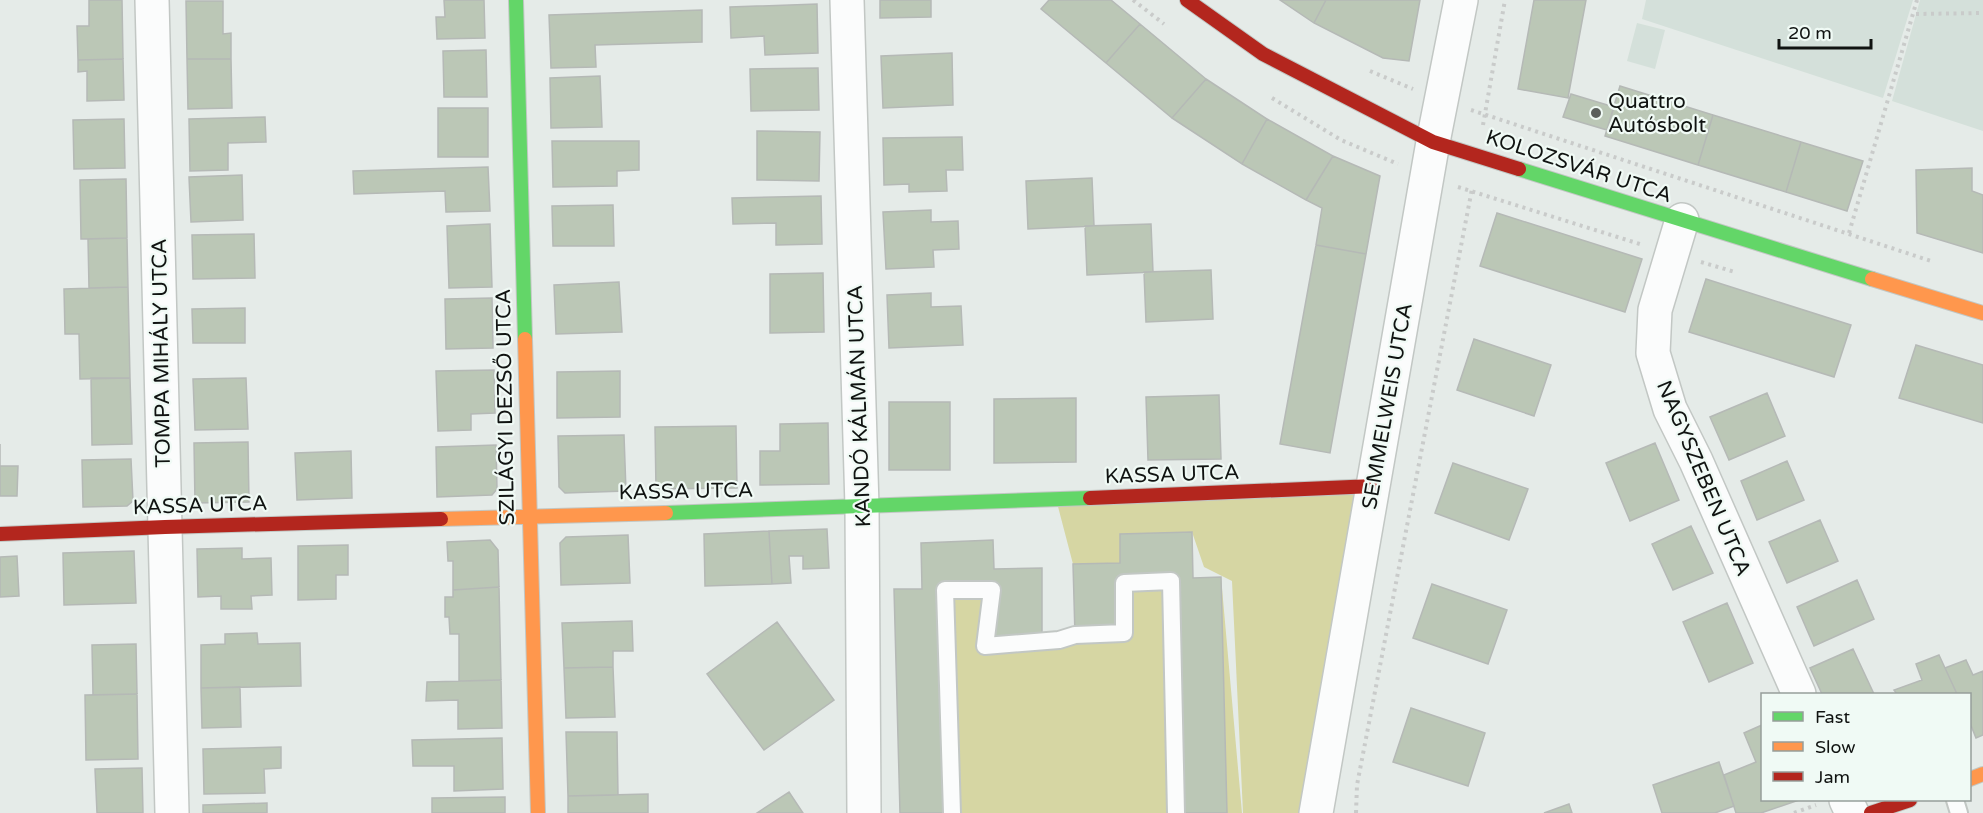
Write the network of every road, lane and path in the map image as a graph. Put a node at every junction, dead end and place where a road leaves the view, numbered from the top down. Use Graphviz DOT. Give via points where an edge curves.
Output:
graph roads {
  1 [pos="152,0"];
  2 [pos="516,0"];
  3 [pos="847,0"];
  4 [pos="1187,0"];
  5 [pos="1461,0"];
  6 [pos="1505,0"];
  7 [pos="1917,0"];
  8 [pos="1983,12"];
  9 [pos="1916,14"];
  10 [pos="1368,70"];
  11 [pos="1441,100"];
  12 [pos="1485,115"];
  13 [pos="1433,142"];
  14 [pos="1478,156"];
  15 [pos="1682,220"];
  16 [pos="1849,232"];
  17 [pos="1939,263"];
  18 [pos="1983,313"];
  19 [pos="1374,486"];
  20 [pos="862,507"];
  21 [pos="528,516"];
  22 [pos="165,527"];
  23 [pos="0,534"];
  24 [pos="1800,693"];
  25 [pos="1907,801"];
  26 [pos="172,813"];
  27 [pos="538,813"];
  28 [pos="864,813"];
  29 [pos="952,813"];
  30 [pos="1176,813"];
  31 [pos="1316,813"];
  32 [pos="1356,813"];
  33 [pos="1871,813"];
  1 -- 22 [label="street, TOMPA MIHÁLY UTCA"];
  2 -- 21 [label="street, SZILÁGYI DEZSŐ UTCA"];
  3 -- 20 [label="street, KANDÓ KÁLMÁN UTCA"];
  4 -- 13 [label="street, KOLOZSVÁR UTCA" via="1263,54"];
  5 -- 11 [label="street, SEMMELWEIS UTCA"];
  6 -- 12 [label="path"];
  7 -- 16 [label="path"];
  8 -- 9 [label="path"];
  10 -- 11 [label="path"];
  11 -- 12 [label="path"];
  11 -- 13 [label="street, SEMMELWEIS UTCA"];
  12 -- 14 [label="path"];
  12 -- 16 [label="path"];
  13 -- 14 [label="street, KOLOZSVÁR UTCA"];
  13 -- 19 [label="street, SEMMELWEIS UTCA"];
  14 -- 15 [label="street, KOLOZSVÁR UTCA"];
  14 -- 32 [label="path" via="1357,785"];
  15 -- 18 [label="street, KOLOZSVÁR UTCA"];
  15 -- 24 [label="street, NAGYSZEBEN UTCA" via="1655,310 1653,353 1670,409"];
  16 -- 17 [label="path"];
  19 -- 20 [label="street, KASSA UTCA"];
  19 -- 31 [label="street, SEMMELWEIS UTCA"];
  20 -- 21 [label="street, KASSA UTCA"];
  20 -- 28 [label="street, KANDÓ KÁLMÁN UTCA"];
  21 -- 22 [label="street, KASSA UTCA"];
  21 -- 27 [label="street, SZILÁGYI DEZSŐ UTCA"];
  22 -- 23 [label="street, KASSA UTCA"];
  22 -- 26 [label="street, TOMPA MIHÁLY UTCA"];
  25 -- 33 [label="street"];
  29 -- 30 [label="lane" via="945,590 992,590 985,646 1124,633 1124,583 1171,581"];
}
